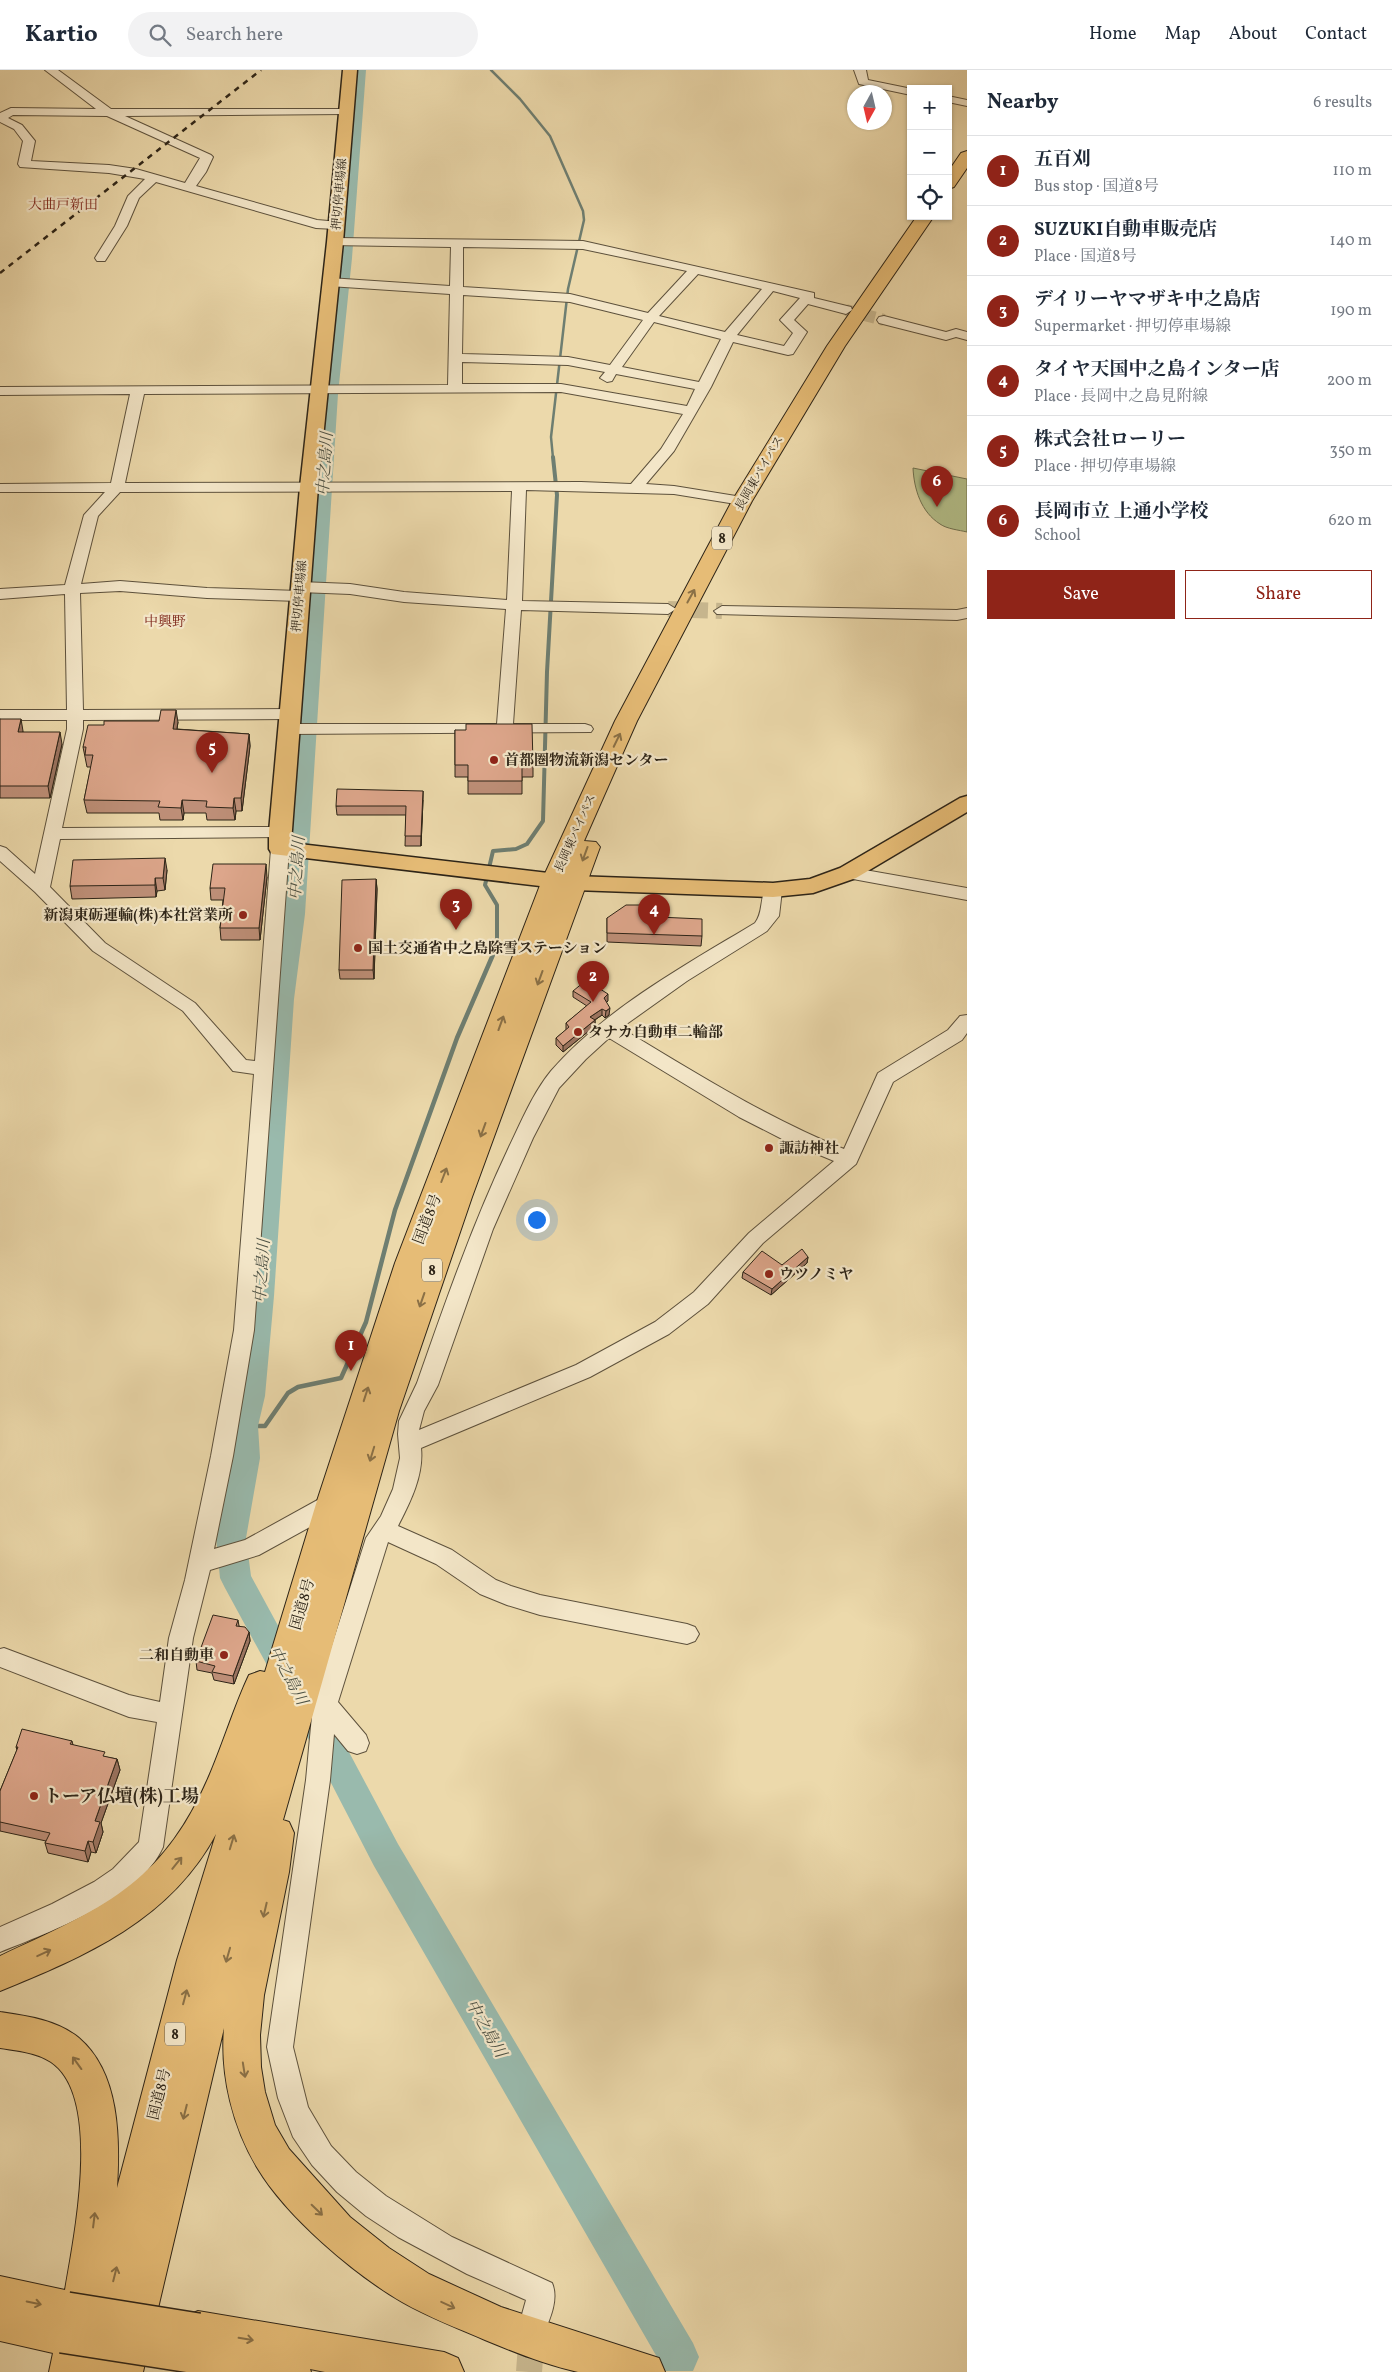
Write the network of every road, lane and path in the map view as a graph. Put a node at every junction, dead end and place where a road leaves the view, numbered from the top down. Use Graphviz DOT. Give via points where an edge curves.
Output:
graph roads {
  1 [pos="51,70"];
  2 [pos="350,70"];
  3 [pos="860,70"];
  4 [pos="907,91"];
  5 [pos="952,100"];
  6 [pos="967,103"];
  7 [pos="346,111"];
  8 [pos="107,112"];
  9 [pos="967,156"];
  10 [pos="154,178"];
  11 [pos="967,179"];
  12 [pos="188,188"];
  13 [pos="952,188"];
  14 [pos="952,189"];
  15 [pos="923,220"];
  16 [pos="937,220"];
  17 [pos="336,233"];
  18 [pos="457,242"];
  19 [pos="101,258"];
  20 [pos="695,270"];
  21 [pos="329,282"];
  22 [pos="770,287"];
  23 [pos="457,292"];
  24 [pos="806,300"];
  25 [pos="846,310"];
  26 [pos="651,317"];
  27 [pos="884,320"];
  28 [pos="729,336"];
  29 [pos="967,336"];
  30 [pos="455,358"];
  31 [pos="613,369"];
  32 [pos="704,388"];
  33 [pos="455,389"];
  34 [pos="138,390"];
  35 [pos="318,390"];
  36 [pos="0,391"];
  37 [pos="595,393"];
  38 [pos="691,411"];
  39 [pos="519,486"];
  40 [pos="117,487"];
  41 [pos="636,487"];
  42 [pos="0,488"];
  43 [pos="318,488"];
  44 [pos="742,502"];
  45 [pos="72,588"];
  46 [pos="300,591"];
  47 [pos="0,594"];
  48 [pos="514,605"];
  49 [pos="668,609"];
  50 [pos="722,610"];
  51 [pos="963,614"];
  52 [pos="967,630"];
  53 [pos="0,715"];
  54 [pos="74,715"];
  55 [pos="290,721"];
  56 [pos="505,728"];
  57 [pos="585,729"];
  58 [pos="967,803"];
  59 [pos="53,834"];
  60 [pos="280,841"];
  61 [pos="0,852"];
  62 [pos="848,874"];
  63 [pos="564,882"];
  64 [pos="41,888"];
  65 [pos="773,890"];
  66 [pos="967,894"];
  67 [pos="967,1021"];
  68 [pos="609,1029"];
  69 [pos="263,1069"];
  70 [pos="849,1160"];
  71 [pos="435,1262"];
  72 [pos="468,1269"];
  73 [pos="411,1443"];
  74 [pos="328,1515"];
  75 [pos="385,1530"];
  76 [pos="199,1563"];
  77 [pos="686,1634"];
  78 [pos="293,1644"];
  79 [pos="4,1658"];
  80 [pos="276,1703"];
  81 [pos="325,1705"];
  82 [pos="169,1714"];
  83 [pos="357,1744"];
  84 [pos="0,1940"];
  85 [pos="0,1974"];
  86 [pos="0,2030"];
  87 [pos="0,2295"];
  88 [pos="0,2321"];
  89 [pos="65,2322"];
  90 [pos="533,2325"];
  91 [pos="194,2343"];
  92 [pos="70,2372"];
  93 [pos="91,2372"];
  94 [pos="123,2372"];
  95 [pos="291,2372"];
  96 [pos="444,2372"];
  97 [pos="645,2372"];
  1 -- 8 [label="street"];
  2 -- 7 [label="main road, 押切停車場線"];
  3 -- 4 [label="street" via="863,82"];
  5 -- 6 [label="street"];
  7 -- 8 [label="street"];
  7 -- 17 [label="main road, 押切停車場線"];
  8 -- 10 [label="street" via="11,111 0,118 18,127 29,141 24,164 109,169"];
  8 -- 12 [label="street" via="207,157"];
  9 -- 13 [label="highway"];
  10 -- 12 [label="street"];
  10 -- 19 [label="street" via="134,196 121,226"];
  11 -- 14 [label="highway"];
  12 -- 17 [label="street" via="316,224"];
  15 -- 44 [label="highway, 長岡東バイパス / 8" via="836,346"];
  16 -- 63 [label="highway, 長岡東バイパス / 8, one-way" via="848,350 751,513 633,744 591,837"];
  17 -- 18 [label="street"];
  17 -- 21 [label="main road, 押切停車場線"];
  18 -- 20 [label="street" via="583,245"];
  18 -- 23 [label="street"];
  20 -- 22 [label="street"];
  20 -- 26 [label="street"];
  21 -- 23 [label="street"];
  21 -- 35 [label="main road, 押切停車場線"];
  22 -- 24 [label="street" via="809,296"];
  22 -- 28 [label="street"];
  23 -- 26 [label="street" via="570,298"];
  23 -- 30 [label="street"];
  24 -- 25 [label="street"];
  24 -- 28 [label="street" via="787,320 800,332 788,351"];
  26 -- 28 [label="street"];
  26 -- 31 [label="street"];
  27 -- 29 [label="street" via="946,336 956,333"];
  28 -- 32 [label="street"];
  30 -- 31 [label="street" via="560,360"];
  30 -- 33 [label="street"];
  31 -- 32 [label="street"];
  31 -- 37 [label="street"];
  32 -- 38 [label="street"];
  33 -- 35 [label="street"];
  33 -- 37 [label="street" via="561,388"];
  34 -- 35 [label="street"];
  34 -- 36 [label="street"];
  34 -- 40 [label="street"];
  35 -- 43 [label="main road, 押切停車場線"];
  37 -- 38 [label="street"];
  38 -- 41 [label="street" via="667,451"];
  39 -- 41 [label="street"];
  39 -- 43 [label="street"];
  39 -- 48 [label="street"];
  40 -- 42 [label="street"];
  40 -- 43 [label="street"];
  40 -- 45 [label="street" via="91,515"];
  41 -- 44 [label="street"];
  43 -- 46 [label="main road, 押切停車場線"];
  63 -- 44 [label="highway, 長岡東バイパス / 8, one-way" via="626,721"];
  45 -- 46 [label="street" via="120,586 207,593"];
  45 -- 47 [label="street"];
  45 -- 54 [label="street"];
  46 -- 48 [label="street" via="350,589 404,597"];
  46 -- 55 [label="main road, 押切停車場線"];
  48 -- 49 [label="street"];
  48 -- 56 [label="street"];
  50 -- 51 [label="street"];
  51 -- 52 [label="street"];
  53 -- 54 [label="street"];
  54 -- 55 [label="street"];
  54 -- 59 [label="street" via="75,729"];
  55 -- 56 [label="street"];
  55 -- 60 [label="main road, 押切停車場線"];
  56 -- 57 [label="street"];
  58 -- 62 [label="main road"];
  59 -- 60 [label="street"];
  59 -- 64 [label="street"];
  60 -- 63 [label="main road"];
  60 -- 69 [label="street"];
  61 -- 64 [label="street"];
  62 -- 65 [label="main road" via="813,886"];
  62 -- 66 [label="street"];
  63 -- 65 [label="main road"];
  63 -- 71 [label="highway, 国道8号 / 8, one-way"];
  74 -- 63 [label="highway, 国道8号 / 8, one-way" via="409,1263"];
  64 -- 69 [label="street" via="99,947 189,1008 240,1066"];
  65 -- 68 [label="street" via="770,916 761,927 661,990"];
  67 -- 70 [label="street" via="954,1035 885,1078"];
  68 -- 70 [label="street" via="746,1112"];
  68 -- 72 [label="street" via="558,1076 539,1103"];
  69 -- 76 [label="street" via="244,1330"];
  70 -- 73 [label="street" via="756,1238 701,1298 662,1328 583,1371"];
  71 -- 72 [label="street"];
  71 -- 78 [label="highway, 国道8号 / 8, one-way" via="384,1411"];
  72 -- 73 [label="street" via="427,1385 408,1428"];
  73 -- 75 [label="street" via="407,1480"];
  74 -- 76 [label="street" via="298,1524 242,1550"];
  74 -- 78 [label="highway, 国道8号"];
  75 -- 77 [label="street" via="444,1557 488,1587 508,1595 540,1605"];
  75 -- 81 [label="street" via="377,1538"];
  76 -- 82 [label="street" via="181,1638"];
  78 -- 80 [label="highway, 国道8号 / 8"];
  78 -- 80 [label="highway"];
  79 -- 82 [label="street" via="130,1706"];
  85 -- 80 [label="highway, one-way" via="113,1919 142,1900 171,1872 198,1834 234,1755"];
  93 -- 80 [label="highway, 国道8号 / 8, one-way" via="160,2088"];
  80 -- 94 [label="highway, 国道8号 / 8, one-way" via="200,2054"];
  80 -- 97 [label="highway, one-way" via="268,1894 247,1991 242,2056 256,2122 270,2153 312,2206 353,2245 420,2292 525,2337"];
  81 -- 83 [label="street"];
  81 -- 90 [label="street" via="318,1780 280,2047 287,2087 304,2127 320,2153 342,2178 414,2230 488,2270 542,2293"];
  82 -- 84 [label="street" via="150,1847 141,1862 103,1890"];
  92 -- 86 [label="highway, one-way" via="84,2293 100,2165 102,2140 95,2097 75,2059 54,2042 28,2032"];
  87 -- 89 [label="highway, one-way"];
  88 -- 89 [label="highway"];
  89 -- 91 [label="highway, bridge"];
  91 -- 95 [label="highway"];
  91 -- 96 [label="highway, one-way"];
}
